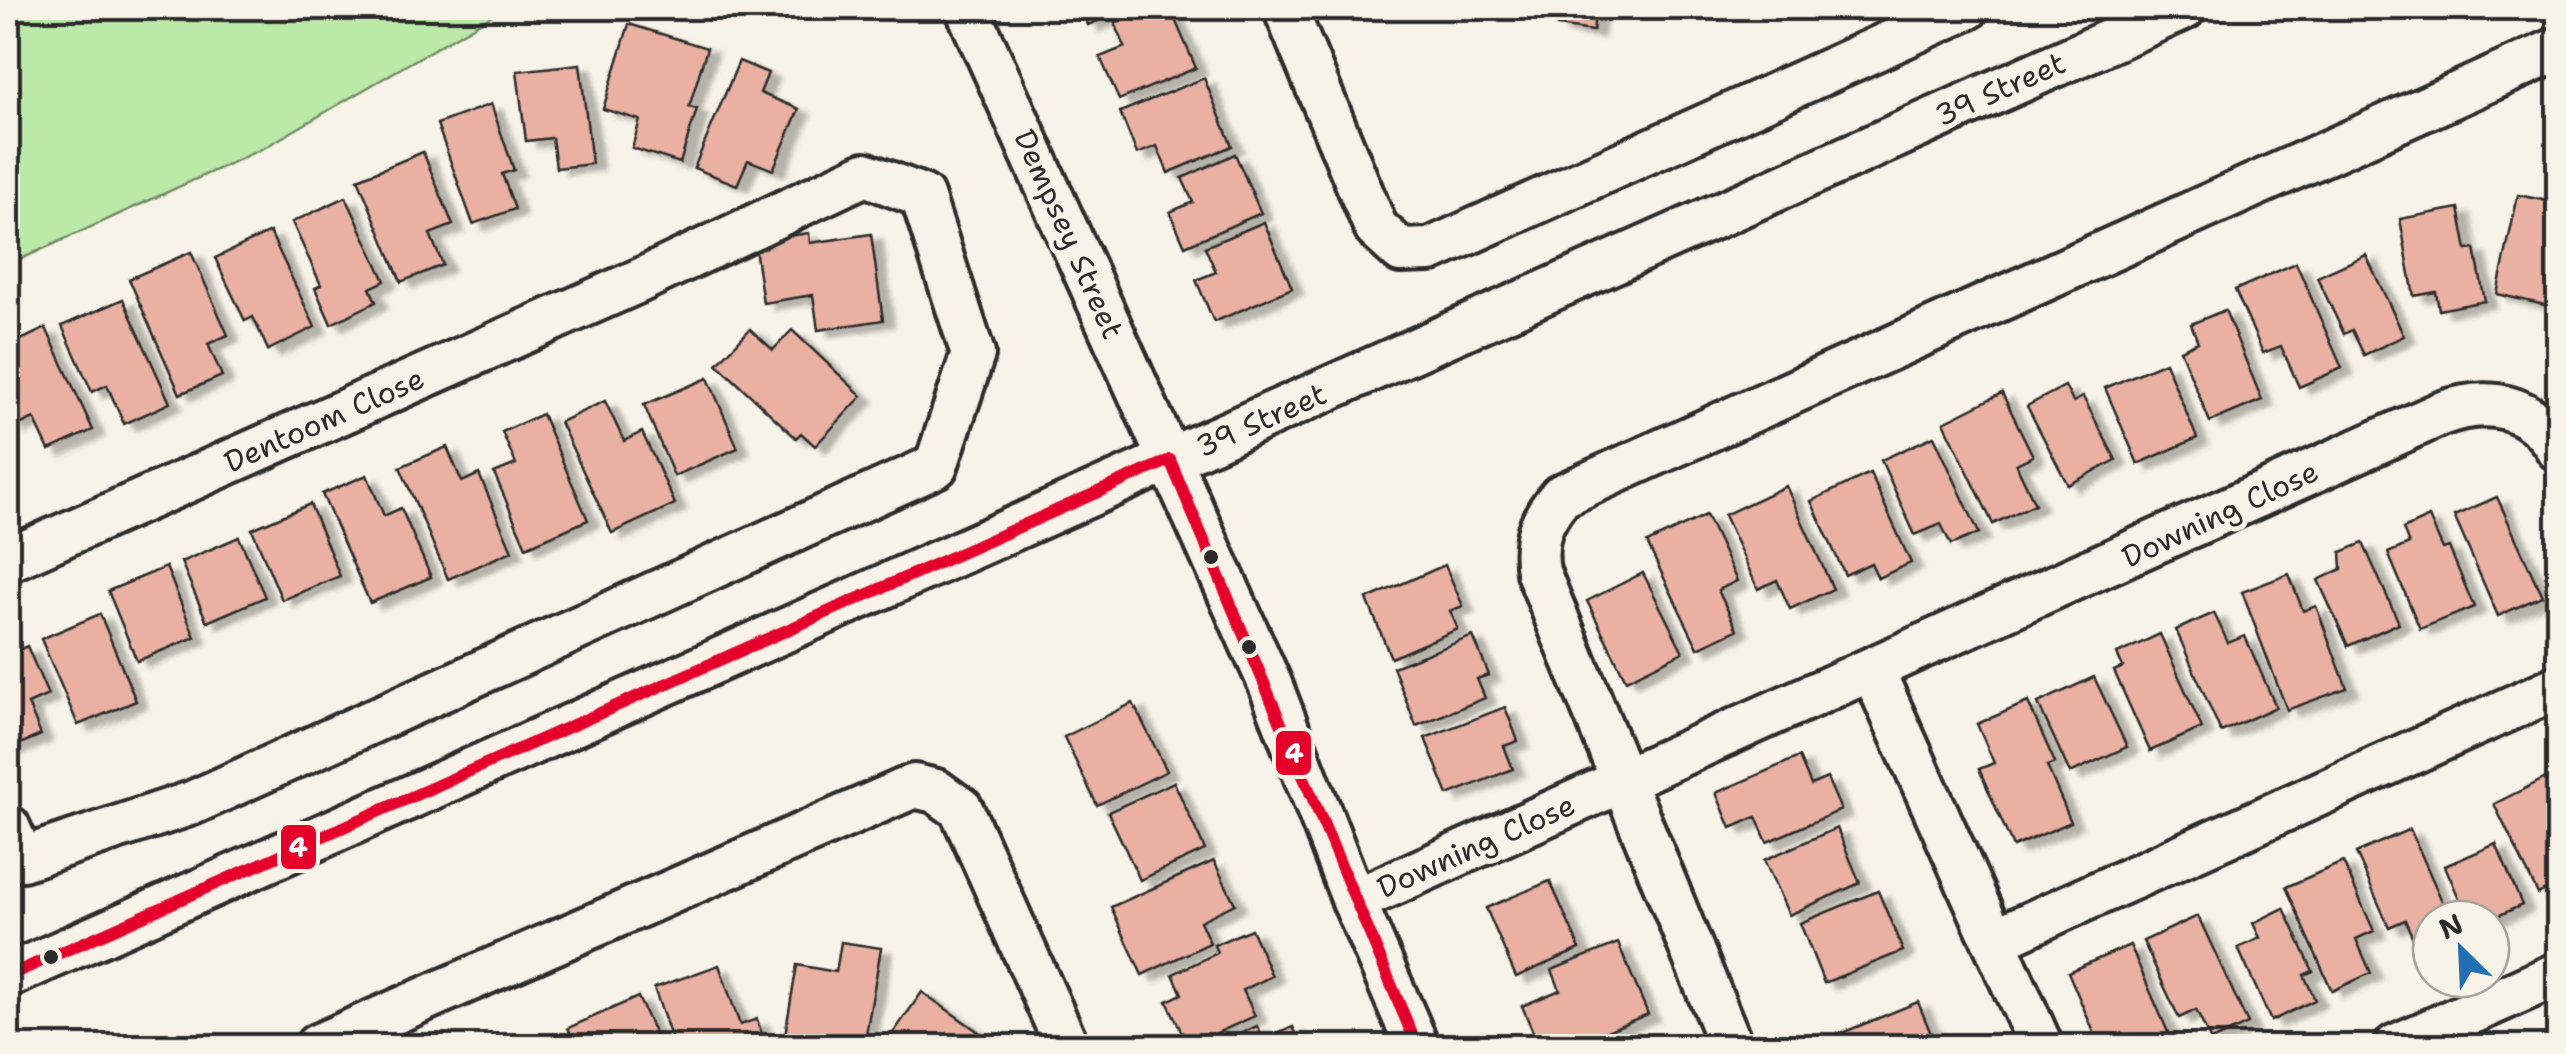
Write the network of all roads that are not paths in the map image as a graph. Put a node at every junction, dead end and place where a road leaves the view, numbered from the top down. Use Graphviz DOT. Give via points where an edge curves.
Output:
graph roads {
  1 [pos="967,8"];
  2 [pos="1285,8"];
  3 [pos="2184,8"];
  4 [pos="1955,10"];
  5 [pos="2558,49"];
  6 [pos="2558,448"];
  7 [pos="1170,460"];
  8 [pos="8,560"];
  9 [pos="1873,670"];
  10 [pos="2558,687"];
  11 [pos="1622,782"];
  12 [pos="8,827"];
  13 [pos="1354,901"];
  14 [pos="1994,940"];
  15 [pos="2558,974"];
  16 [pos="8,976"];
  17 [pos="316,1046"];
  18 [pos="1066,1046"];
  19 [pos="1417,1046"];
  20 [pos="1731,1046"];
  21 [pos="2042,1046"];
  22 [pos="2396,1046"];
  1 -- 7 [label="street, Dempsey Street"];
  2 -- 4 [label="street" via="1376,228 1401,251 1430,250"];
  3 -- 7 [label="street, 39 Street"];
  5 -- 11 [label="street" via="1562,496 1538,530 1538,572"];
  6 -- 9 [label="street, Downing Close" via="2529,414 2466,404"];
  7 -- 13 [label="street, Dempsey Street" via="1270,684"];
  7 -- 16 [label="street, 39 Street"];
  8 -- 12 [label="street, Dentoom Close" via="865,174 922,196 973,354 936,466 192,803 22,859"];
  9 -- 11 [label="street, Downing Close"];
  9 -- 14 [label="street"];
  10 -- 14 [label="street"];
  11 -- 13 [label="street, Downing Close"];
  11 -- 20 [label="street"];
  13 -- 19 [label="street, Dempsey Street"];
  14 -- 21 [label="street"];
  15 -- 22 [label="street"];
  17 -- 18 [label="street" via="914,786 936,791 961,810"];
}
